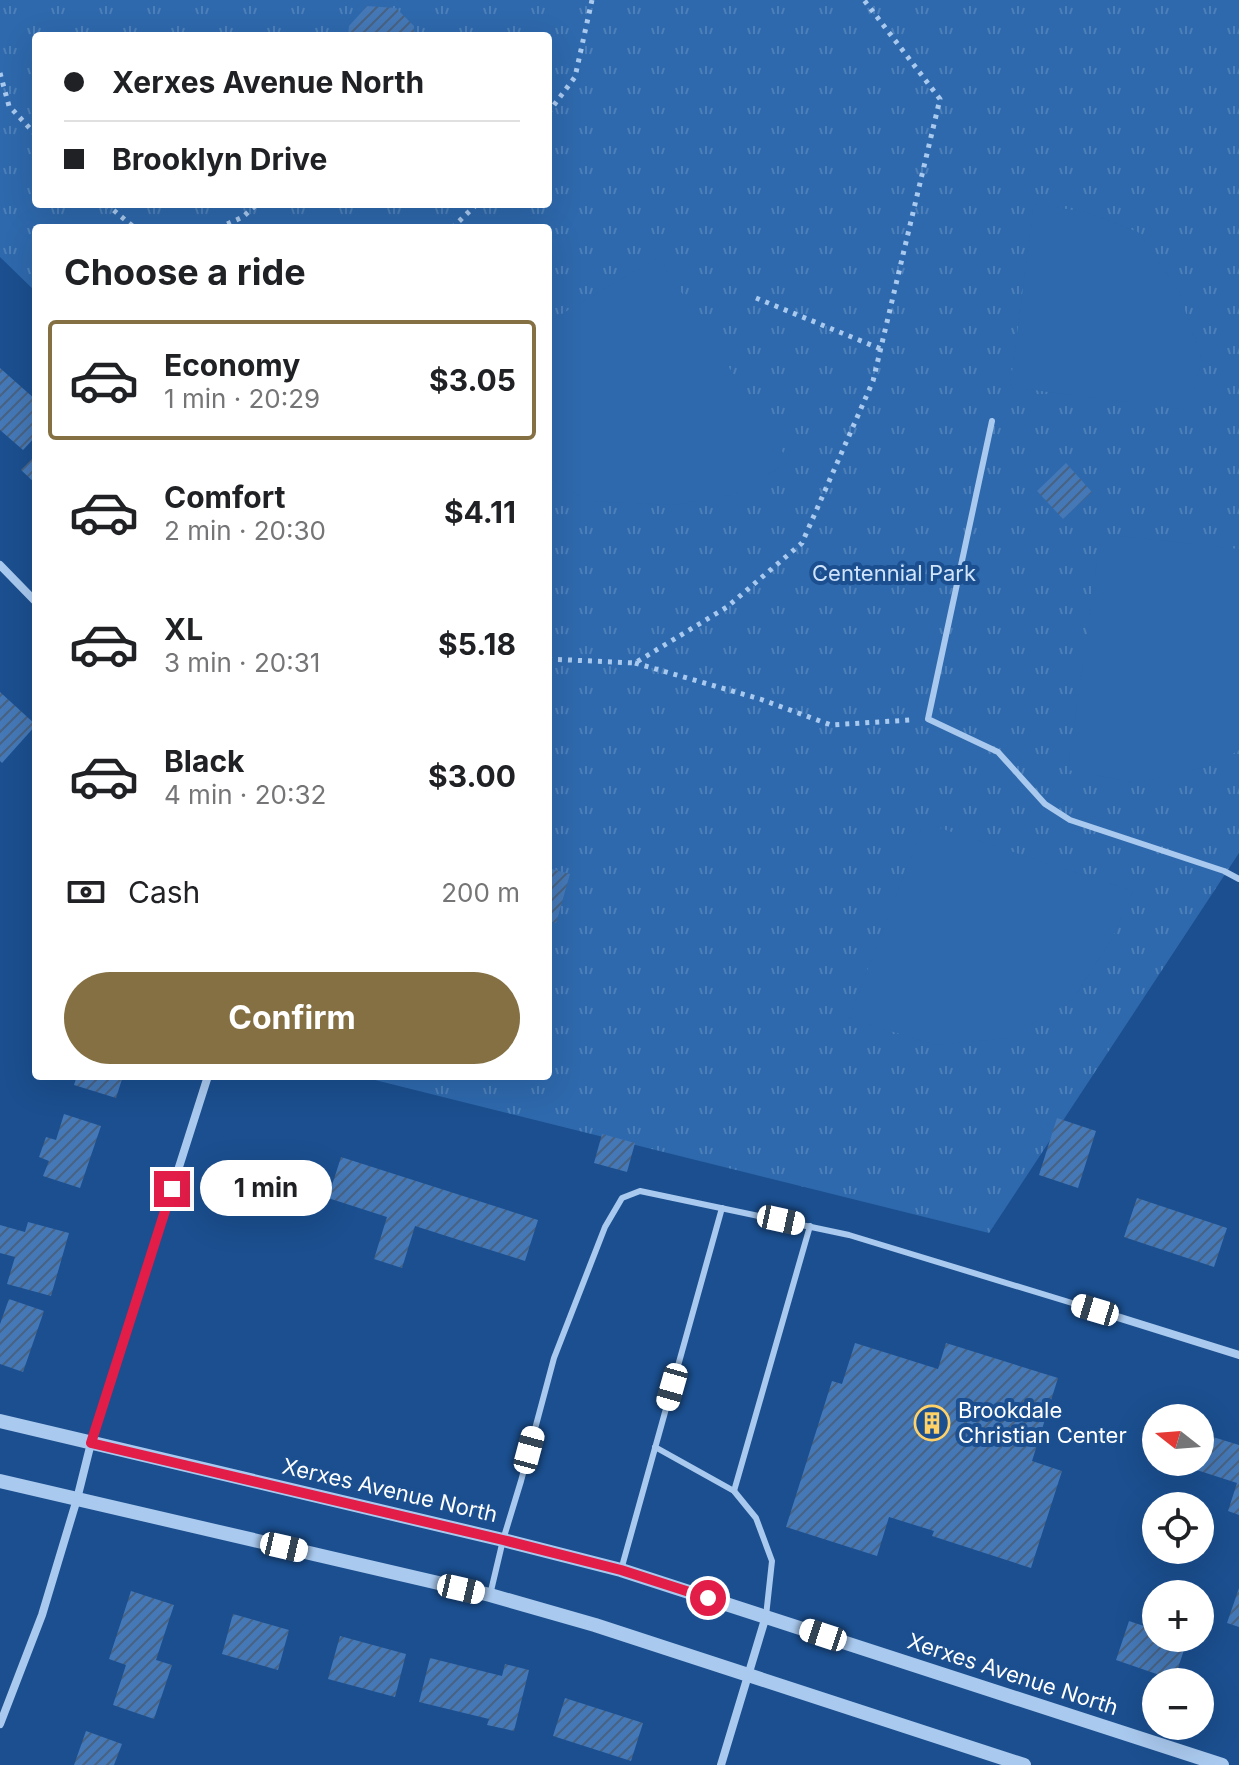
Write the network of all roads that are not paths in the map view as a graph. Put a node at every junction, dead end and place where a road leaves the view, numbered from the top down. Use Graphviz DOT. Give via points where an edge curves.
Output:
graph roads {
  1 [pos="992,421"];
  2 [pos="0,565"];
  3 [pos="32,598"];
  4 [pos="1239,879"];
  5 [pos="207,1080"];
  6 [pos="722,1208"];
  7 [pos="810,1226"];
  8 [pos="1095,1310"];
  9 [pos="1239,1355"];
  10 [pos="0,1421"];
  11 [pos="91,1443"];
  12 [pos="655,1447"];
  13 [pos="0,1481"];
  14 [pos="734,1491"];
  15 [pos="77,1499"];
  16 [pos="503,1540"];
  17 [pos="621,1570"];
  18 [pos="490,1595"];
  19 [pos="766,1616"];
  20 [pos="747,1675"];
  21 [pos="0,1724"];
  22 [pos="721,1765"];
  23 [pos="1024,1765"];
  24 [pos="1222,1765"];
  1 -- 4 [label="lane" via="928,719 998,752 1045,804 1070,820"];
  2 -- 3 [label="street"];
  5 -- 11 [label="street"];
  6 -- 7 [label="lane"];
  6 -- 12 [label="lane"];
  6 -- 16 [label="lane" via="640,1191 622,1198 605,1227 554,1358"];
  7 -- 8 [label="lane"];
  7 -- 14 [label="lane"];
  8 -- 9 [label="street"];
  10 -- 11 [label="street, Xerxes Avenue North"];
  11 -- 15 [label="street"];
  11 -- 16 [label="street, Xerxes Avenue North"];
  12 -- 14 [label="lane"];
  12 -- 17 [label="lane"];
  13 -- 15 [label="street"];
  14 -- 19 [label="lane" via="756,1518 772,1561"];
  15 -- 18 [label="street"];
  15 -- 21 [label="street" via="42,1615"];
  16 -- 17 [label="street, Xerxes Avenue North"];
  16 -- 18 [label="lane"];
  17 -- 19 [label="street, Xerxes Avenue North"];
  18 -- 20 [label="street"];
  19 -- 20 [label="street"];
  19 -- 24 [label="street, Xerxes Avenue North"];
  20 -- 22 [label="street"];
  20 -- 23 [label="street"];
}
